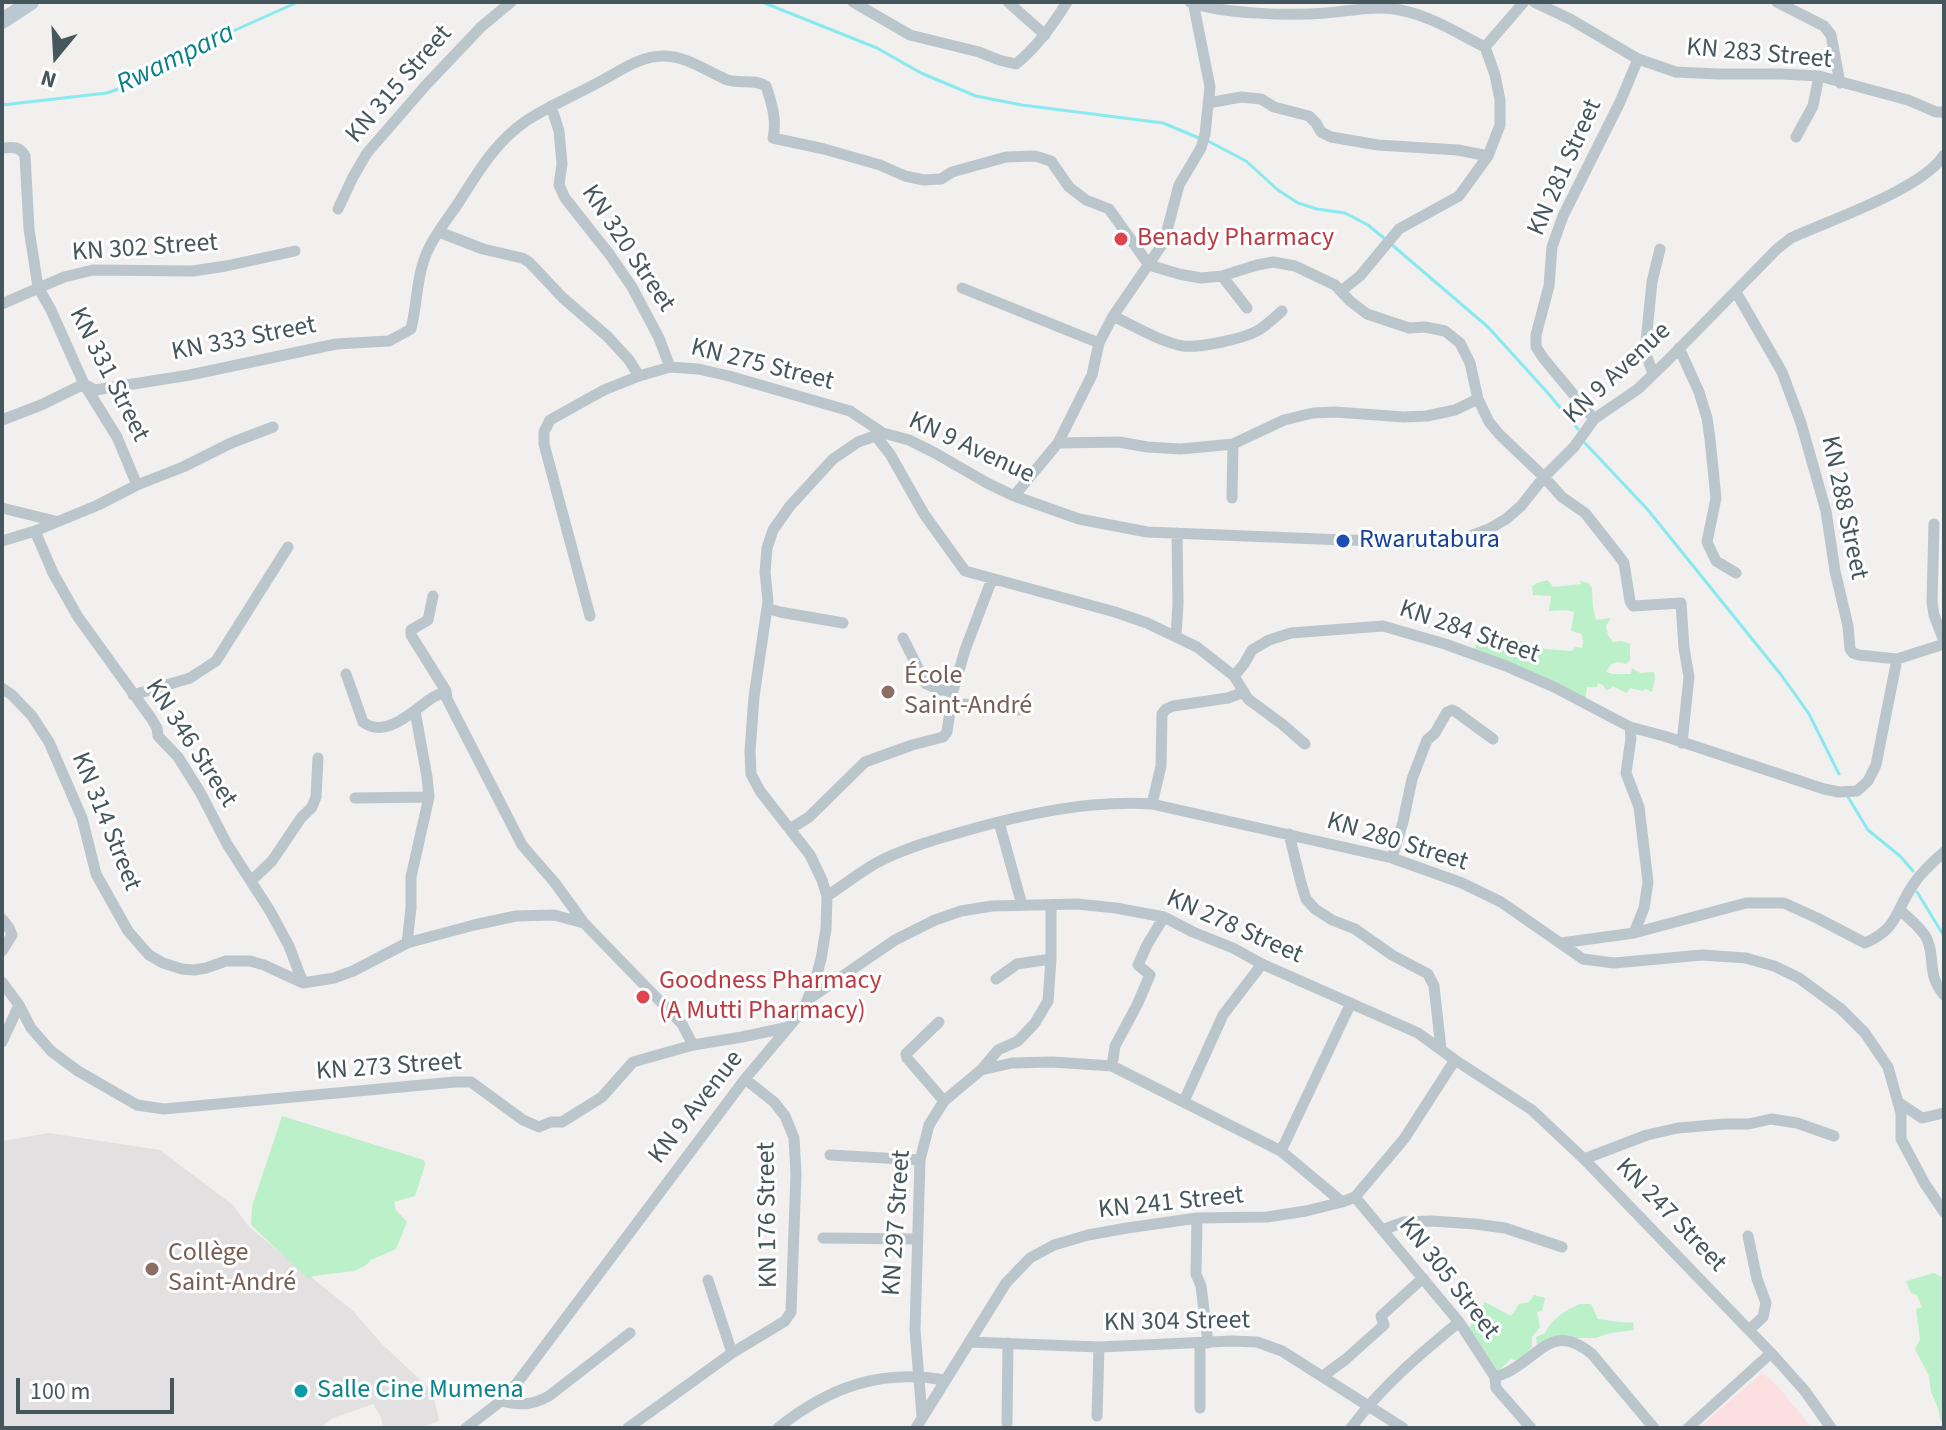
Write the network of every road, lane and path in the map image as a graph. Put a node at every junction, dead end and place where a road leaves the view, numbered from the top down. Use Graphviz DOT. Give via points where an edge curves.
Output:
graph roads {
  1 [pos="31,2"];
  2 [pos="511,2"];
  3 [pos="853,2"];
  4 [pos="1008,2"];
  5 [pos="1067,2"];
  6 [pos="1524,2"];
  7 [pos="1534,2"];
  8 [pos="1777,2"];
  9 [pos="1192,3"];
  10 [pos="2,21"];
  11 [pos="1045,35"];
  12 [pos="1485,47"];
  13 [pos="1638,59"];
  14 [pos="1819,76"];
  15 [pos="1840,83"];
  16 [pos="1208,103"];
  17 [pos="551,106"];
  18 [pos="1944,112"];
  19 [pos="1796,137"];
  20 [pos="2,148"];
  21 [pos="1944,155"];
  22 [pos="1488,156"];
  23 [pos="338,209"];
  24 [pos="439,232"];
  25 [pos="1660,249"];
  26 [pos="295,251"];
  27 [pos="1149,265"];
  28 [pos="1222,276"];
  29 [pos="38,287"];
  30 [pos="962,288"];
  31 [pos="1341,291"];
  32 [pos="1736,292"];
  33 [pos="2,304"];
  34 [pos="1247,308"];
  35 [pos="1282,311"];
  36 [pos="1113,316"];
  37 [pos="1099,343"];
  38 [pos="1679,348"];
  39 [pos="670,367"];
  40 [pos="1653,374"];
  41 [pos="639,376"];
  42 [pos="84,384"];
  43 [pos="1478,399"];
  44 [pos="1594,419"];
  45 [pos="2,420"];
  46 [pos="273,427"];
  47 [pos="879,434"];
  48 [pos="1058,443"];
  49 [pos="1233,444"];
  50 [pos="1544,477"];
  51 [pos="137,485"];
  52 [pos="1014,496"];
  53 [pos="1232,498"];
  54 [pos="2,508"];
  55 [pos="55,522"];
  56 [pos="1934,524"];
  57 [pos="35,531"];
  58 [pos="1177,533"];
  59 [pos="2,541"];
  60 [pos="288,547"];
  61 [pos="1736,573"];
  62 [pos="992,579"];
  63 [pos="433,596"];
  64 [pos="767,608"];
  65 [pos="590,616"];
  66 [pos="843,623"];
  67 [pos="1176,636"];
  68 [pos="903,638"];
  69 [pos="1944,642"];
  70 [pos="1897,659"];
  71 [pos="346,674"];
  72 [pos="1234,676"];
  73 [pos="2,688"];
  74 [pos="446,691"];
  75 [pos="953,691"];
  76 [pos="1244,692"];
  77 [pos="133,695"];
  78 [pos="952,704"];
  79 [pos="1018,710"];
  80 [pos="415,711"];
  81 [pos="1630,727"];
  82 [pos="1493,739"];
  83 [pos="1682,743"];
  84 [pos="1305,744"];
  85 [pos="318,758"];
  86 [pos="429,797"];
  87 [pos="355,798"];
  88 [pos="1152,804"];
  89 [pos="999,822"];
  90 [pos="790,829"];
  91 [pos="1289,834"];
  92 [pos="1944,852"];
  93 [pos="1392,858"];
  94 [pos="251,881"];
  95 [pos="827,896"];
  96 [pos="1022,905"];
  97 [pos="1051,906"];
  98 [pos="1900,910"];
  99 [pos="1164,917"];
  100 [pos="2,919"];
  101 [pos="584,923"];
  102 [pos="1634,933"];
  103 [pos="407,943"];
  104 [pos="1561,943"];
  105 [pos="2,951"];
  106 [pos="1051,959"];
  107 [pos="1262,964"];
  108 [pos="996,979"];
  109 [pos="2,982"];
  110 [pos="303,983"];
  111 [pos="1944,995"];
  112 [pos="809,999"];
  113 [pos="1351,1003"];
  114 [pos="19,1005"];
  115 [pos="939,1022"];
  116 [pos="790,1026"];
  117 [pos="2,1042"];
  118 [pos="693,1045"];
  119 [pos="1441,1049"];
  120 [pos="1455,1060"];
  121 [pos="1112,1066"];
  122 [pos="981,1070"];
  123 [pos="745,1079"];
  124 [pos="944,1101"];
  125 [pos="1184,1101"];
  126 [pos="1898,1102"];
  127 [pos="1944,1113"];
  128 [pos="1834,1136"];
  129 [pos="1281,1151"];
  130 [pos="830,1155"];
  131 [pos="1584,1159"];
  132 [pos="920,1160"];
  133 [pos="1355,1197"];
  134 [pos="1342,1202"];
  135 [pos="1944,1212"];
  136 [pos="1197,1218"];
  137 [pos="1382,1230"];
  138 [pos="1748,1236"];
  139 [pos="823,1238"];
  140 [pos="917,1239"];
  141 [pos="1562,1247"];
  142 [pos="1423,1278"];
  143 [pos="708,1280"];
  144 [pos="1459,1322"];
  145 [pos="1749,1330"];
  146 [pos="630,1333"];
  147 [pos="969,1342"];
  148 [pos="1008,1343"];
  149 [pos="1204,1343"];
  150 [pos="1099,1347"];
  151 [pos="732,1353"];
  152 [pos="1771,1353"];
  153 [pos="918,1375"];
  154 [pos="1323,1376"];
  155 [pos="1495,1377"];
  156 [pos="945,1380"];
  157 [pos="501,1401"];
  158 [pos="1368,1404"];
  159 [pos="1200,1408"];
  160 [pos="922,1416"];
  161 [pos="1097,1416"];
  162 [pos="1007,1423"];
  163 [pos="466,1428"];
  164 [pos="628,1428"];
  165 [pos="778,1428"];
  166 [pos="916,1428"];
  167 [pos="1351,1428"];
  168 [pos="1403,1428"];
  169 [pos="1531,1428"];
  170 [pos="1654,1428"];
  171 [pos="1688,1428"];
  172 [pos="1831,1428"];
  1 -- 10 [label="main road"];
  2 -- 23 [label="street, KN 315 Street" via="481,27 375,143"];
  3 -- 11 [label="street" via="910,35 1016,64"];
  4 -- 11 [label="street"];
  5 -- 11 [label="street"];
  6 -- 12 [label="street"];
  7 -- 13 [label="street, KN 283 Street"];
  8 -- 15 [label="street" via="1824,26 1831,35"];
  9 -- 12 [label="street" via="1290,13 1397,9"];
  9 -- 16 [label="street" via="1210,87"];
  12 -- 22 [label="street" via="1500,100 1500,125"];
  13 -- 14 [label="street, KN 283 Street" via="1676,72"];
  13 -- 44 [label="street, KN 281 Street" via="1563,216 1536,335 1544,359"];
  14 -- 15 [label="street, KN 283 Street"];
  14 -- 19 [label="street" via="1813,106"];
  15 -- 18 [label="street, KN 283 Street"];
  16 -- 22 [label="street" via="1261,99 1309,116 1331,137"];
  16 -- 27 [label="street" via="1201,148 1179,185 1164,242"];
  17 -- 24 [label="street" via="492,151"];
  17 -- 27 [label="street" via="648,58 689,61 728,81 766,86 773,138 905,176 941,179 1006,157 1051,161 1069,187 1109,209"];
  17 -- 39 [label="street, KN 320 Street" via="559,131 559,185 632,287"];
  20 -- 29 [label="street, KN 331 Street" via="18,148 25,156"];
  21 -- 32 [label="street, KN 9 Avenue" via="1920,179 1791,238"];
  22 -- 31 [label="street" via="1459,196 1399,229"];
  24 -- 41 [label="street" via="529,262 608,337"];
  24 -- 42 [label="street, KN 333 Street" via="420,270 411,329 389,341 336,344 95,390"];
  25 -- 40 [label="street" via="1645,351"];
  26 -- 29 [label="street, KN 302 Street" via="193,271 93,270"];
  27 -- 28 [label="street" via="1201,278"];
  27 -- 36 [label="street"];
  28 -- 31 [label="street" via="1273,262 1317,275"];
  28 -- 34 [label="street"];
  29 -- 33 [label="street, KN 302 Street"];
  29 -- 42 [label="street, KN 331 Street"];
  30 -- 37 [label="street"];
  31 -- 43 [label="street" via="1367,314 1387,322 1445,331 1465,353"];
  32 -- 38 [label="street, KN 9 Avenue"];
  32 -- 70 [label="street, KN 288 Street" via="1782,372 1801,423 1826,511 1850,649"];
  35 -- 36 [label="street" via="1257,331 1199,346 1167,341"];
  36 -- 37 [label="street"];
  37 -- 48 [label="street" via="1092,375"];
  38 -- 40 [label="street, KN 9 Avenue"];
  38 -- 61 [label="street" via="1707,418 1716,498 1707,542 1716,561"];
  39 -- 41 [label="street, KN 275 Street"];
  39 -- 47 [label="street, KN 275 Street" via="729,376 850,411"];
  40 -- 44 [label="street, KN 9 Avenue"];
  41 -- 65 [label="street, KN 275 Street" via="550,420 544,432"];
  42 -- 45 [label="street"];
  42 -- 51 [label="street, KN 331 Street" via="117,437"];
  43 -- 49 [label="street" via="1427,416 1313,413"];
  43 -- 50 [label="street" via="1500,435"];
  44 -- 50 [label="street, KN 9 Avenue"];
  46 -- 51 [label="street"];
  47 -- 52 [label="street, KN 9 Avenue" via="909,440"];
  47 -- 62 [label="street" via="924,514 965,571"];
  47 -- 64 [label="street, KN 9 Avenue" via="833,459 773,530 765,572"];
  48 -- 49 [label="street" via="1181,449"];
  48 -- 52 [label="street"];
  49 -- 53 [label="street"];
  50 -- 58 [label="street, KN 9 Avenue" via="1506,519 1443,542"];
  50 -- 83 [label="street" via="1585,513 1624,563 1633,606 1681,603 1689,677"];
  51 -- 55 [label="street"];
  52 -- 58 [label="street, KN 9 Avenue" via="1079,519"];
  54 -- 55 [label="street"];
  55 -- 57 [label="street"];
  56 -- 69 [label="street" via="1932,602"];
  57 -- 59 [label="street"];
  57 -- 77 [label="street, KN 346 Street" via="78,617"];
  58 -- 67 [label="street"];
  60 -- 77 [label="street" via="216,661 190,678"];
  62 -- 67 [label="street" via="1086,603"];
  62 -- 75 [label="street"];
  63 -- 74 [label="street" via="428,620 411,635"];
  64 -- 66 [label="street"];
  64 -- 90 [label="street, KN 9 Avenue" via="754,697 751,774"];
  67 -- 72 [label="street"];
  68 -- 75 [label="street" via="926,684"];
  69 -- 70 [label="street, KN 288 Street"];
  70 -- 83 [label="street, KN 284 Street" via="1876,765 1857,791 1824,789"];
  71 -- 80 [label="street" via="369,727 398,722"];
  72 -- 76 [label="street"];
  72 -- 81 [label="street, KN 284 Street" via="1255,647 1280,636 1383,626 1506,666"];
  73 -- 110 [label="street, KN 314 Street" via="32,716 49,742 82,818 96,874 128,931 149,955 182,969 250,961"];
  74 -- 80 [label="street"];
  74 -- 101 [label="street" via="522,845"];
  75 -- 78 [label="street"];
  76 -- 84 [label="street"];
  76 -- 88 [label="street" via="1166,709"];
  77 -- 94 [label="street, KN 346 Street" via="178,757"];
  78 -- 79 [label="street"];
  78 -- 90 [label="street" via="943,737 865,762"];
  80 -- 86 [label="street"];
  81 -- 83 [label="street, KN 284 Street"];
  81 -- 102 [label="street" via="1626,773 1639,807 1648,882"];
  82 -- 93 [label="street" via="1456,712 1447,712 1427,740 1412,779"];
  85 -- 94 [label="street" via="312,807"];
  86 -- 87 [label="street"];
  86 -- 103 [label="street" via="411,877"];
  88 -- 89 [label="street, KN 280 Street" via="1096,804"];
  88 -- 91 [label="street, KN 280 Street"];
  89 -- 95 [label="street, KN 280 Street" via="885,858"];
  89 -- 96 [label="street"];
  90 -- 95 [label="street, KN 9 Avenue" via="810,855"];
  91 -- 93 [label="street, KN 280 Street"];
  91 -- 119 [label="street" via="1306,899 1315,909 1428,974"];
  92 -- 98 [label="street" via="1913,884"];
  93 -- 104 [label="street, KN 280 Street" via="1501,902"];
  94 -- 110 [label="street, KN 346 Street" via="289,946"];
  95 -- 112 [label="street, KN 9 Avenue" via="821,959"];
  96 -- 97 [label="street, KN 278 Street"];
  96 -- 112 [label="street, KN 278 Street" via="961,911 935,920 895,940"];
  97 -- 99 [label="street, KN 278 Street" via="1077,904"];
  97 -- 106 [label="street"];
  98 -- 102 [label="street" via="1885,931 1865,943 1784,903 1746,903"];
  98 -- 111 [label="street" via="1927,939 1931,969"];
  99 -- 107 [label="street, KN 278 Street"];
  99 -- 121 [label="street" via="1138,965 1150,975 1115,1046"];
  100 -- 105 [label="street" via="12,935"];
  101 -- 103 [label="street" via="554,915 516,916"];
  101 -- 118 [label="street" via="682,1024"];
  102 -- 104 [label="street"];
  103 -- 110 [label="street" via="334,978"];
  104 -- 126 [label="street, KN 280 Street" via="1597,962 1702,955 1774,966 1831,1001 1865,1033 1888,1067"];
  106 -- 108 [label="street" via="1017,964"];
  106 -- 122 [label="street" via="1048,1001 1035,1023"];
  107 -- 113 [label="street, KN 278 Street"];
  107 -- 125 [label="street" via="1223,1015"];
  109 -- 114 [label="street, KN 273 Street"];
  112 -- 116 [label="street, KN 9 Avenue"];
  113 -- 119 [label="street, KN 278 Street"];
  113 -- 129 [label="street"];
  114 -- 117 [label="street"];
  114 -- 118 [label="street, KN 273 Street" via="51,1051 78,1071 137,1105 164,1109 471,1082 539,1127 562,1122 602,1097 633,1062"];
  115 -- 124 [label="street" via="906,1054"];
  116 -- 118 [label="street, KN 273 Street"];
  116 -- 123 [label="street, KN 9 Avenue"];
  119 -- 120 [label="street, KN 278 Street"];
  120 -- 131 [label="street, KN 247 Street" via="1532,1110"];
  120 -- 133 [label="street, KN 241 Street" via="1404,1139"];
  121 -- 122 [label="street, KN 297 Street" via="1012,1063"];
  121 -- 125 [label="street, KN 297 Street"];
  122 -- 124 [label="street, KN 297 Street"];
  123 -- 151 [label="street, KN 176 Street" via="774,1102 794,1138 792,1303 785,1321"];
  123 -- 157 [label="street, KN 9 Avenue"];
  124 -- 132 [label="street, KN 297 Street" via="929,1125"];
  125 -- 129 [label="street, KN 297 Street"];
  126 -- 127 [label="street" via="1922,1118"];
  126 -- 135 [label="street, KN 280 Street" via="1901,1139"];
  128 -- 131 [label="street" via="1771,1119 1647,1135"];
  129 -- 134 [label="street, KN 297 Street"];
  130 -- 132 [label="street"];
  131 -- 145 [label="street, KN 247 Street"];
  132 -- 140 [label="street, KN 297 Street"];
  133 -- 134 [label="street, KN 241 Street"];
  133 -- 137 [label="street, KN 305 Street"];
  134 -- 136 [label="street, KN 241 Street" via="1267,1217"];
  136 -- 147 [label="street, KN 241 Street" via="1088,1235 1030,1258 1006,1283"];
  136 -- 149 [label="street" via="1196,1274"];
  137 -- 141 [label="street" via="1404,1222 1475,1224"];
  137 -- 142 [label="street, KN 305 Street"];
  138 -- 145 [label="street" via="1766,1303 1763,1317"];
  139 -- 140 [label="street"];
  140 -- 153 [label="street, KN 297 Street"];
  142 -- 144 [label="street, KN 305 Street"];
  142 -- 154 [label="street" via="1381,1316 1384,1325"];
  143 -- 151 [label="street"];
  144 -- 155 [label="street, KN 305 Street"];
  144 -- 158 [label="street"];
  145 -- 152 [label="street, KN 247 Street"];
  146 -- 157 [label="street" via="535,1404"];
  147 -- 148 [label="street, KN 304 Street"];
  147 -- 156 [label="street, KN 241 Street"];
  148 -- 150 [label="street, KN 304 Street"];
  148 -- 162 [label="street"];
  149 -- 150 [label="street, KN 304 Street"];
  149 -- 154 [label="street, KN 304 Street" via="1257,1342"];
  149 -- 159 [label="street"];
  150 -- 161 [label="street"];
  151 -- 164 [label="street, KN 176 Street"];
  152 -- 171 [label="street"];
  152 -- 172 [label="street, KN 247 Street"];
  153 -- 156 [label="street"];
  153 -- 160 [label="street, KN 297 Street"];
  153 -- 165 [label="street" via="845,1388 816,1400"];
  154 -- 158 [label="street, KN 304 Street"];
  155 -- 169 [label="street, KN 305 Street" via="1496,1388"];
  155 -- 170 [label="street" via="1546,1345 1570,1342 1592,1354"];
  156 -- 160 [label="street, KN 241 Street"];
  157 -- 163 [label="street, KN 9 Avenue"];
  158 -- 167 [label="street"];
  158 -- 168 [label="street, KN 304 Street"];
  160 -- 166 [label="street, KN 241 Street"];
}
